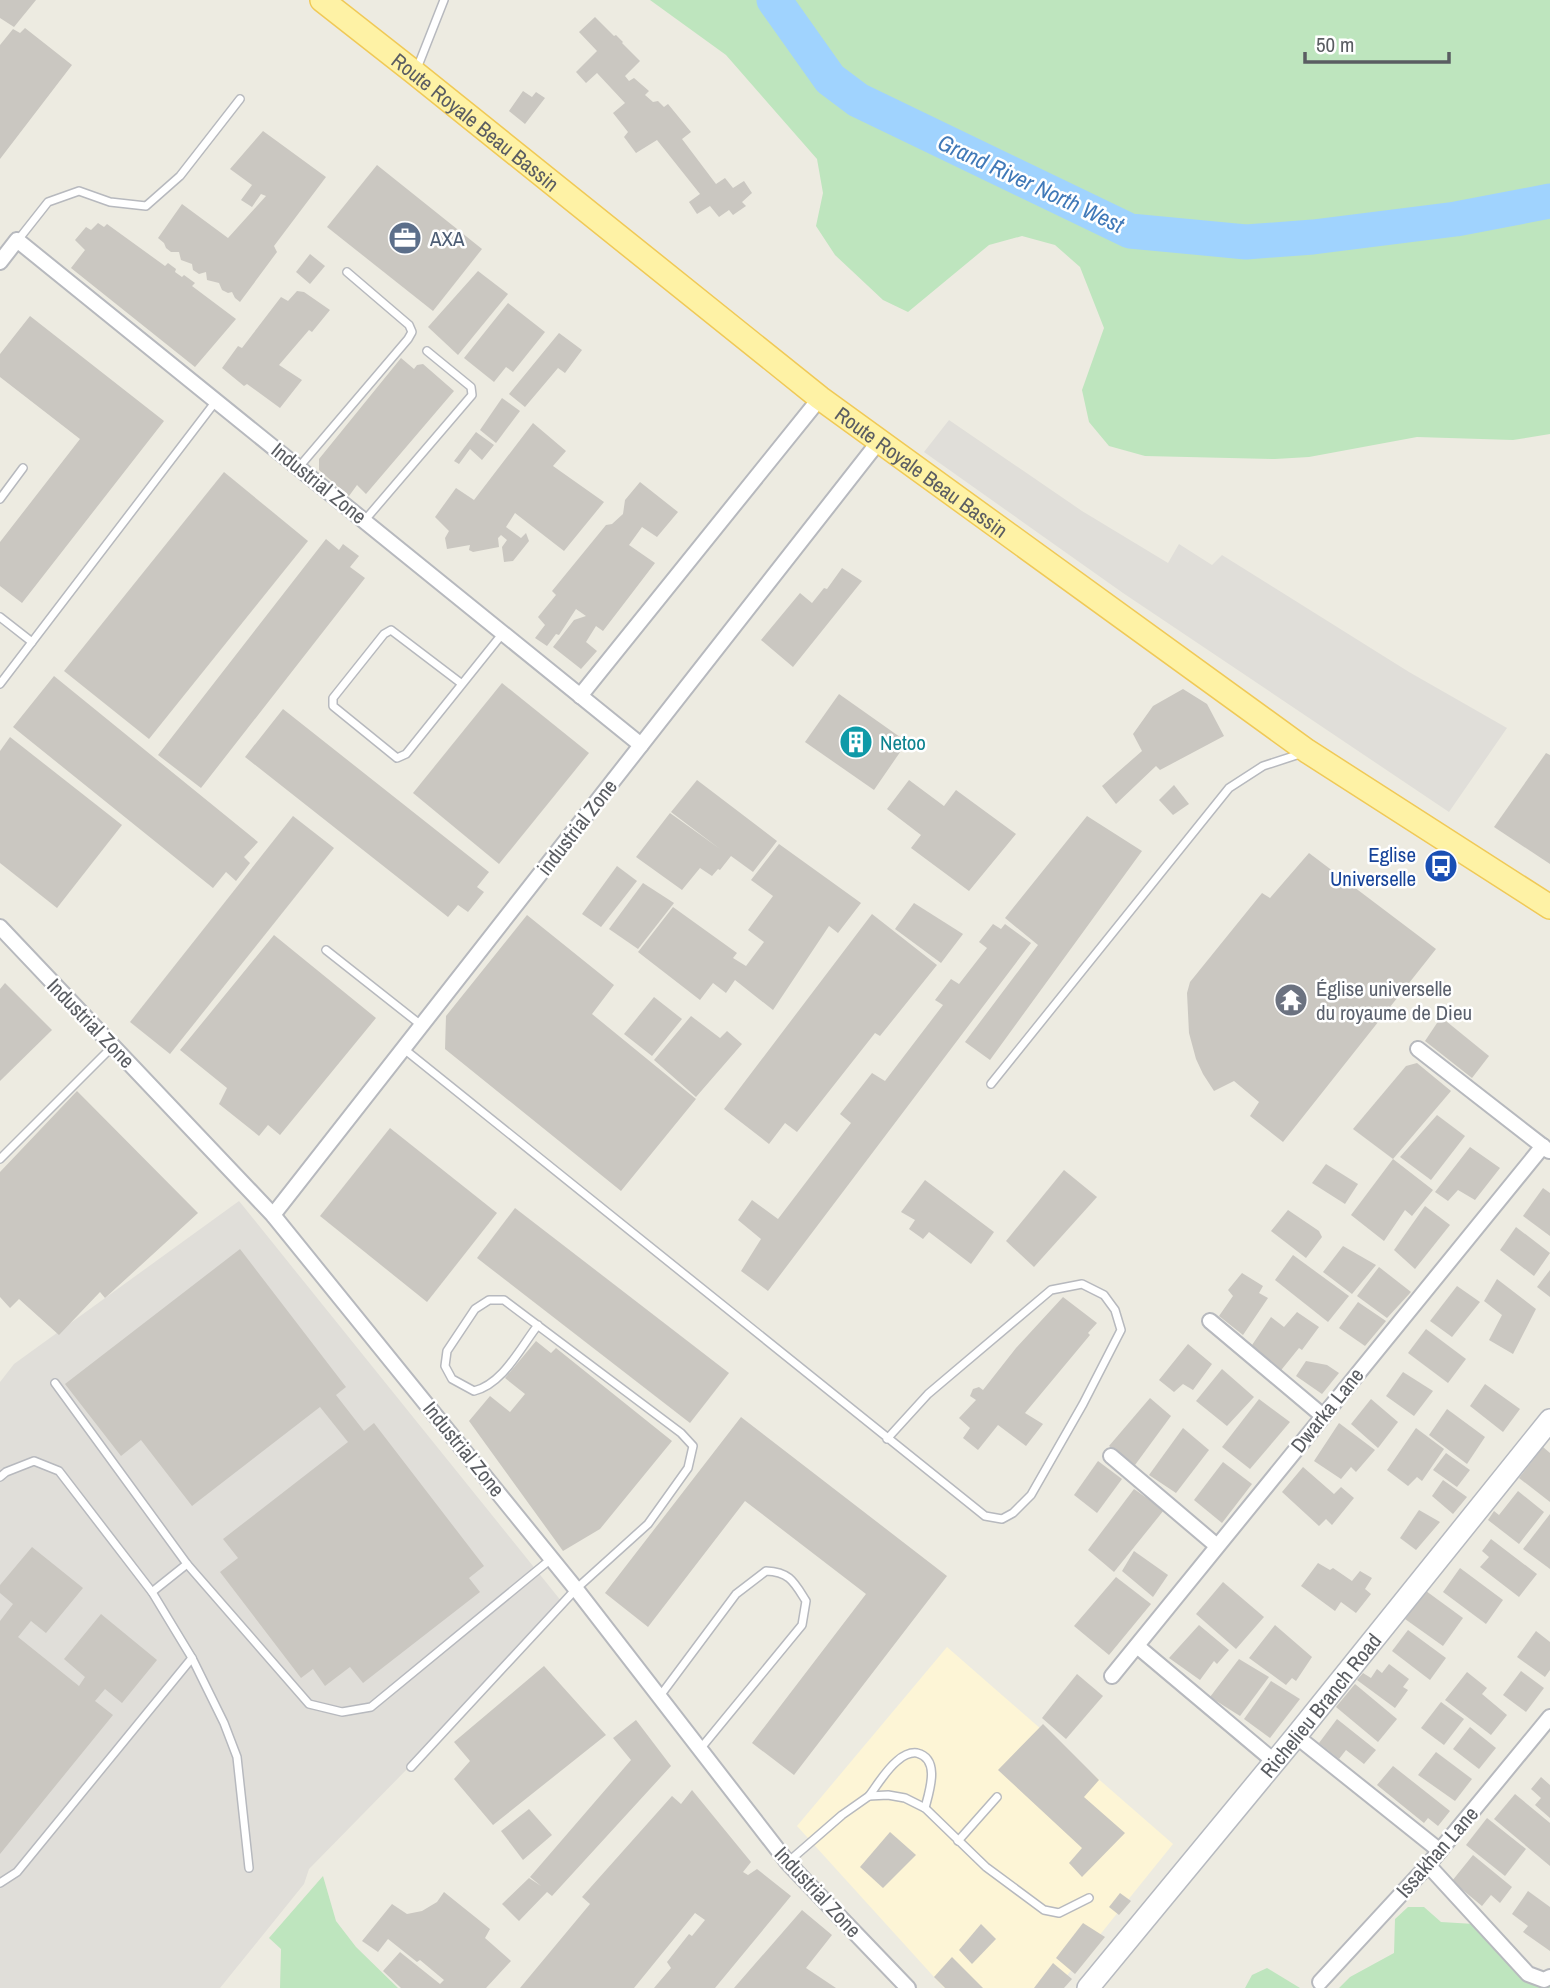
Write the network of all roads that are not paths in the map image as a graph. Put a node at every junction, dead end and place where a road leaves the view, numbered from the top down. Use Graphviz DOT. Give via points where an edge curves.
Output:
graph roads {
  1 [pos="321,0"];
  2 [pos="444,0"];
  3 [pos="415,73"];
  4 [pos="240,99"];
  5 [pos="17,240"];
  6 [pos="0,262"];
  7 [pos="347,272"];
  8 [pos="426,351"];
  9 [pos="820,398"];
  10 [pos="216,401"];
  11 [pos="880,440"];
  12 [pos="299,467"];
  13 [pos="23,468"];
  14 [pos="0,499"];
  15 [pos="365,520"];
  16 [pos="0,617"];
  17 [pos="503,633"];
  18 [pos="32,642"];
  19 [pos="0,684"];
  20 [pos="462,684"];
  21 [pos="580,695"];
  22 [pos="641,745"];
  23 [pos="1307,751"];
  24 [pos="1550,906"];
  25 [pos="0,927"];
  26 [pos="326,950"];
  27 [pos="422,1026"];
  28 [pos="113,1046"];
  29 [pos="404,1048"];
  30 [pos="1418,1049"];
  31 [pos="991,1084"];
  32 [pos="1546,1149"];
  33 [pos="0,1159"];
  34 [pos="273,1214"];
  35 [pos="1210,1321"];
  36 [pos="538,1325"];
  37 [pos="55,1383"];
  38 [pos="1322,1416"];
  39 [pos="1550,1420"];
  40 [pos="887,1439"];
  41 [pos="1111,1456"];
  42 [pos="0,1477"];
  43 [pos="1217,1546"];
  44 [pos="552,1559"];
  45 [pos="187,1564"];
  46 [pos="576,1589"];
  47 [pos="152,1592"];
  48 [pos="1137,1646"];
  49 [pos="192,1658"];
  50 [pos="1112,1676"];
  51 [pos="660,1696"];
  52 [pos="1550,1717"];
  53 [pos="1296,1736"];
  54 [pos="701,1748"];
  55 [pos="1275,1762"];
  56 [pos="411,1768"];
  57 [pos="869,1796"];
  58 [pos="997,1797"];
  59 [pos="925,1808"];
  60 [pos="958,1841"];
  61 [pos="1440,1851"];
  62 [pos="788,1863"];
  63 [pos="1428,1865"];
  64 [pos="249,1868"];
  65 [pos="0,1883"];
  66 [pos="1089,1898"];
  67 [pos="1550,1977"];
  68 [pos="1320,1982"];
  69 [pos="908,1988"];
  70 [pos="1088,1988"];
  1 -- 3 [label="main road, Route Royale Beau Bassin"];
  2 -- 3 [label="lane"];
  3 -- 9 [label="main road, Route Royale Beau Bassin"];
  4 -- 5 [label="lane" via="180,176 146,206 110,202 79,191 48,202"];
  5 -- 6 [label="street"];
  5 -- 10 [label="street, Industrial Zone"];
  7 -- 12 [label="lane" via="412,332"];
  8 -- 15 [label="lane" via="471,387 472,395"];
  9 -- 11 [label="main road, Route Royale Beau Bassin"];
  9 -- 21 [label="street"];
  10 -- 12 [label="street, Industrial Zone"];
  10 -- 18 [label="lane"];
  11 -- 22 [label="street, industrial Zone"];
  11 -- 23 [label="main road, Route Royale Beau Bassin"];
  12 -- 15 [label="street, Industrial Zone"];
  13 -- 14 [label="lane"];
  15 -- 17 [label="street, Industrial Zone"];
  16 -- 18 [label="lane"];
  17 -- 20 [label="lane"];
  17 -- 21 [label="street, Industrial Zone"];
  18 -- 19 [label="lane"];
  20 -- 20 [label="lane" via="406,754 397,758 332,706 332,698 391,630"];
  21 -- 22 [label="street, Industrial Zone"];
  22 -- 27 [label="street, industrial Zone"];
  23 -- 24 [label="main road, Route Royale Beau Bassin"];
  23 -- 31 [label="lane" via="1263,766 1229,788"];
  25 -- 28 [label="street, Industrial Zone"];
  26 -- 27 [label="lane"];
  27 -- 29 [label="street, industrial Zone"];
  28 -- 33 [label="lane"];
  28 -- 34 [label="street, Industrial Zone"];
  29 -- 34 [label="street, industrial Zone"];
  29 -- 40 [label="lane"];
  30 -- 32 [label="street"];
  32 -- 38 [label="street, Dwarka Lane"];
  34 -- 44 [label="street, Industrial Zone"];
  35 -- 38 [label="street"];
  36 -- 36 [label="lane" via="504,1300 489,1300 475,1309 447,1351 445,1366 452,1379 474,1391 486,1388"];
  36 -- 46 [label="lane" via="693,1446 688,1468 648,1524"];
  37 -- 45 [label="lane"];
  38 -- 43 [label="street, Dwarka Lane"];
  39 -- 53 [label="main road, Richelieu Branch Road"];
  40 -- 40 [label="lane" via="985,1516 1002,1519 1013,1513 1031,1495 1121,1330 1115,1310 1104,1295 1082,1284 1051,1290 928,1394"];
  41 -- 43 [label="street"];
  42 -- 47 [label="lane" via="34,1461 59,1471"];
  43 -- 48 [label="street, Dwarka Lane"];
  44 -- 45 [label="lane" via="371,1707 342,1712 309,1704"];
  44 -- 46 [label="street, Industrial Zone"];
  45 -- 47 [label="lane"];
  46 -- 51 [label="street, Industrial Zone"];
  46 -- 56 [label="lane"];
  47 -- 49 [label="lane"];
  48 -- 50 [label="street, Dwarka Lane"];
  48 -- 55 [label="street"];
  49 -- 64 [label="lane" via="237,1757"];
  49 -- 65 [label="lane" via="17,1872"];
  51 -- 54 [label="street, Industrial Zone"];
  51 -- 54 [label="lane" via="736,1594 766,1571 781,1572 793,1581 806,1601 802,1626"];
  52 -- 61 [label="street, Issakhan Lane"];
  53 -- 55 [label="main road, Richelieu Branch Road"];
  53 -- 61 [label="street"];
  54 -- 62 [label="street, Industrial Zone"];
  55 -- 70 [label="main road, Richelieu Branch Road"];
  57 -- 59 [label="lane" via="905,1798"];
  57 -- 59 [label="lane" via="898,1759 918,1754 928,1760 931,1769"];
  57 -- 62 [label="lane"];
  58 -- 60 [label="lane"];
  59 -- 60 [label="lane"];
  60 -- 66 [label="lane" via="1044,1910 1059,1913"];
  61 -- 63 [label="street, Issakhan Lane"];
  62 -- 69 [label="street, Industrial Zone"];
  63 -- 67 [label="street" via="1528,1974 1544,1980"];
  63 -- 68 [label="street, Issakhan Lane"];
}
